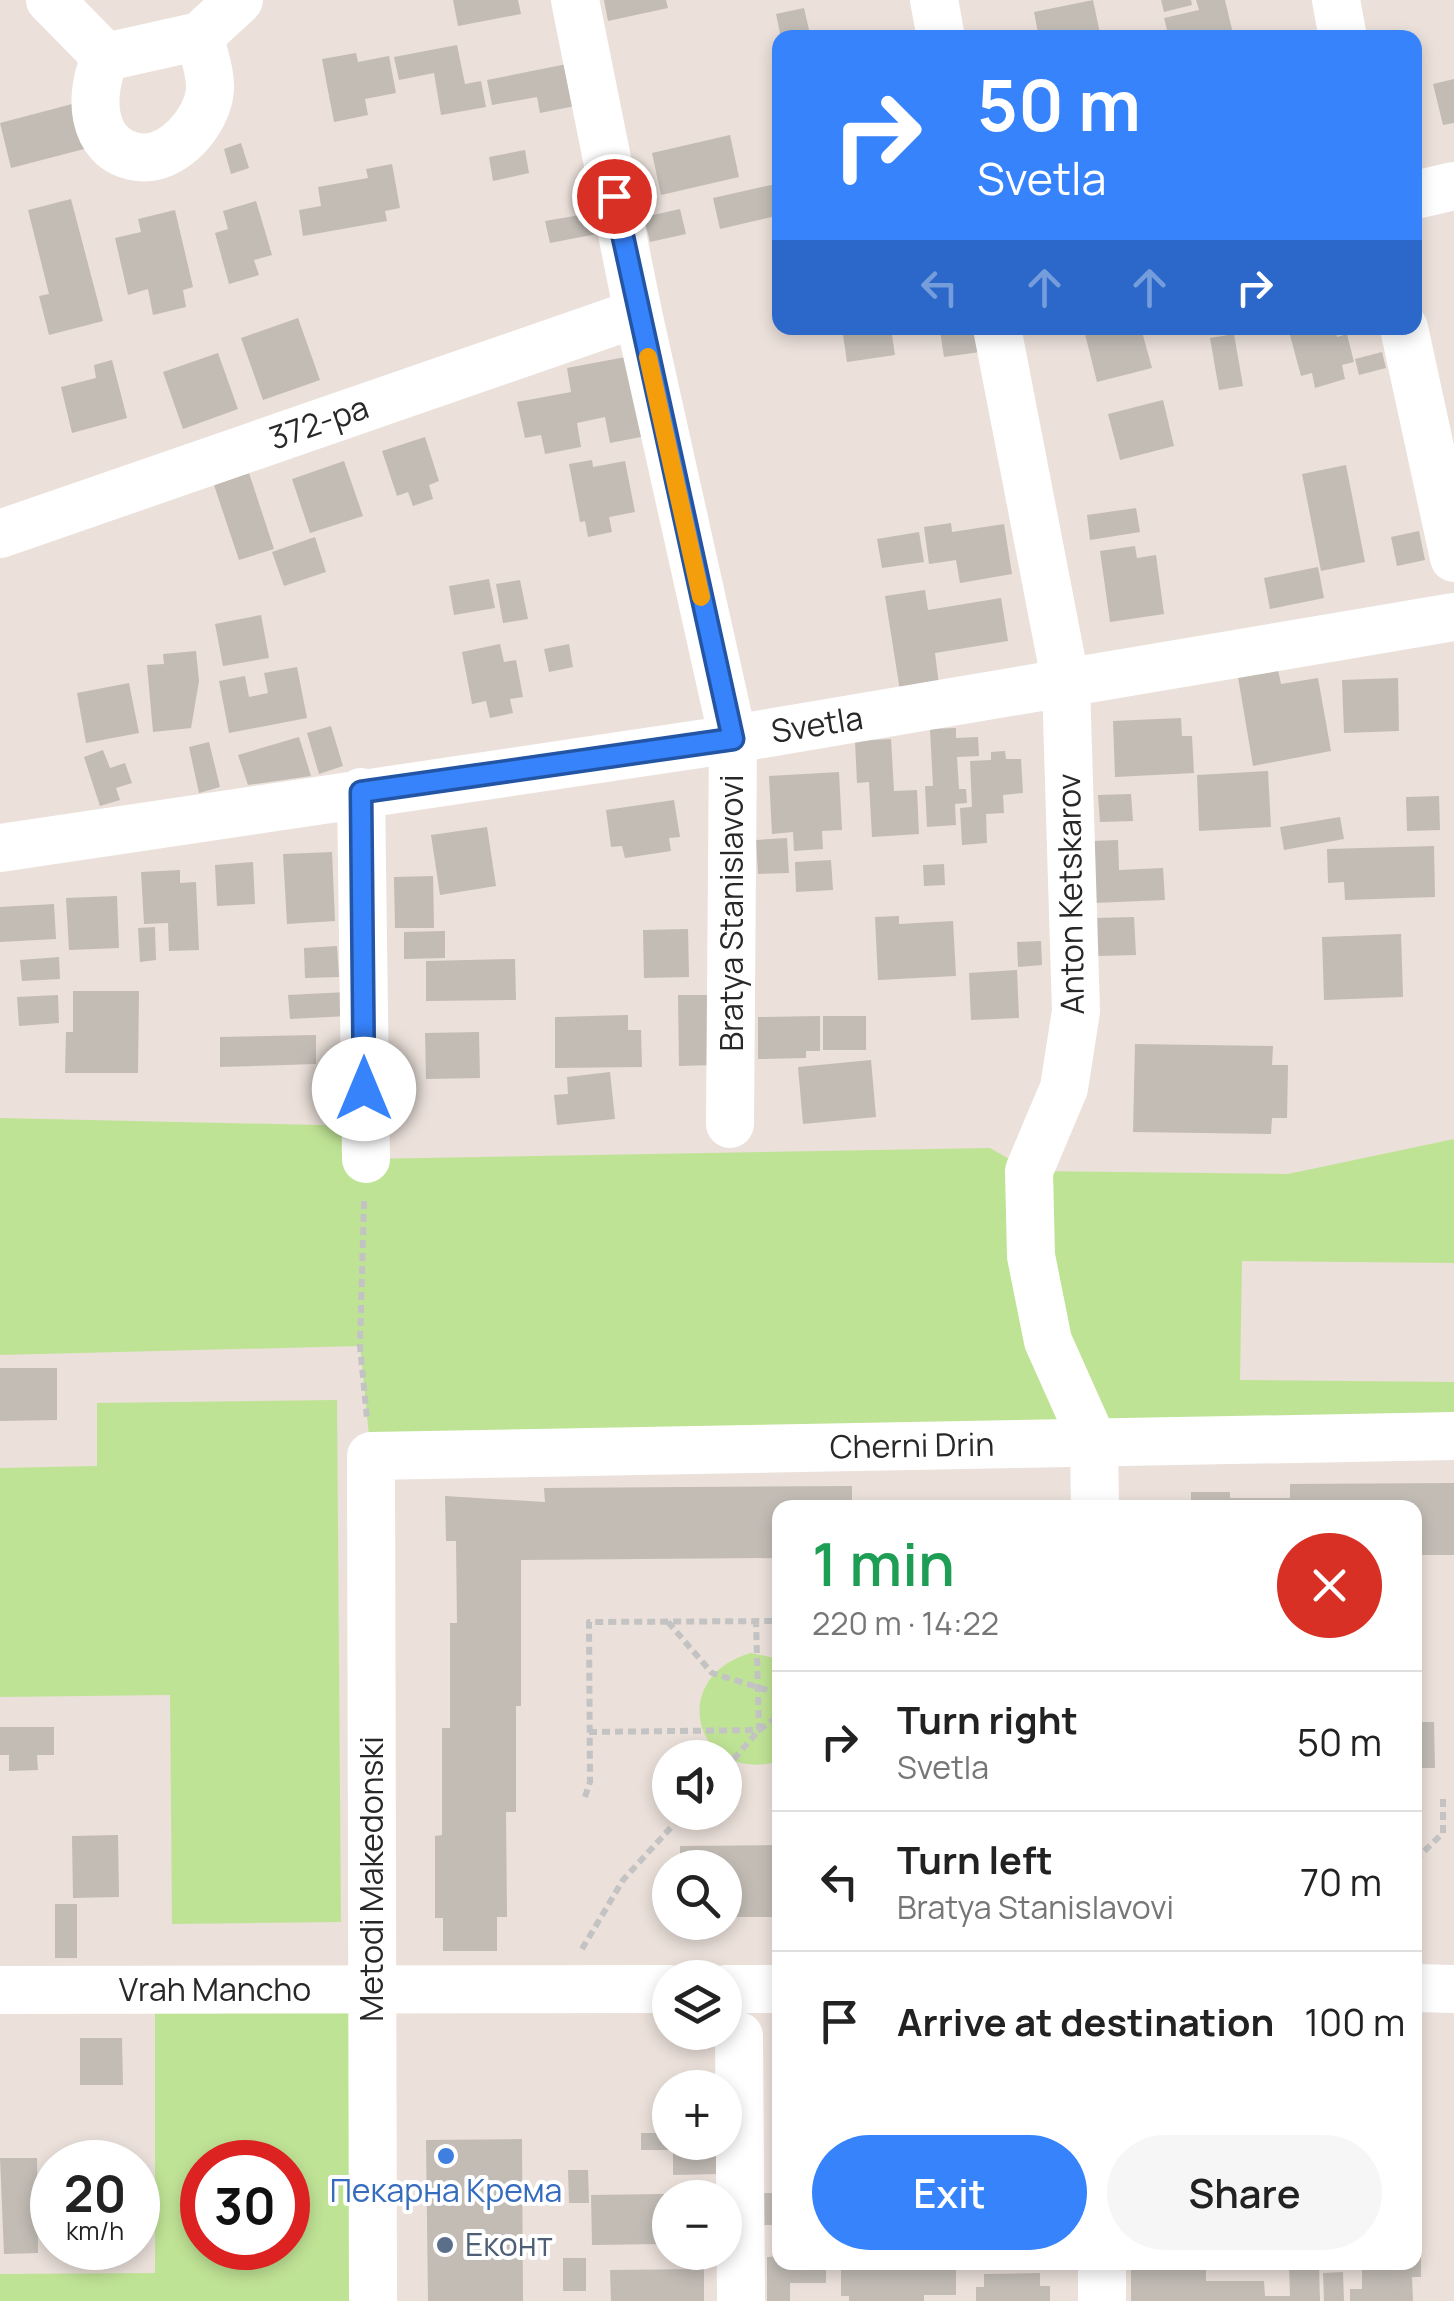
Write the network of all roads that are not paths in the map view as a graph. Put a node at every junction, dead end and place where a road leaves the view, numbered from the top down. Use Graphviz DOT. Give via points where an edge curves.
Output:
graph roads {
  1 [pos="50,0"];
  2 [pos="239,0"];
  3 [pos="575,0"];
  4 [pos="934,0"];
  5 [pos="1336,0"];
  6 [pos="940,30"];
  7 [pos="1342,30"];
  8 [pos="200,36"];
  9 [pos="106,57"];
  10 [pos="1454,186"];
  11 [pos="1422,193"];
  12 [pos="638,313"];
  13 [pos="998,335"];
  14 [pos="1406,335"];
  15 [pos="0,534"];
  16 [pos="1454,558"];
  17 [pos="1454,616"];
  18 [pos="1066,684"];
  19 [pos="733,739"];
  20 [pos="361,792"];
  21 [pos="0,848"];
  22 [pos="730,1124"];
  23 [pos="366,1159"];
  24 [pos="1454,1436"];
  25 [pos="1094,1444"];
  26 [pos="371,1456"];
  27 [pos="1095,1500"];
  28 [pos="1422,1988"];
  29 [pos="1454,1988"];
  30 [pos="652,1989"];
  31 [pos="742,1989"];
  32 [pos="772,1989"];
  33 [pos="0,1990"];
  34 [pos="372,1990"];
  35 [pos="740,2050"];
  36 [pos="1102,2270"];
  37 [pos="373,2301"];
  38 [pos="741,2301"];
  39 [pos="1102,2301"];
  1 -- 9 [label="street"];
  2 -- 8 [label="street"];
  3 -- 12 [label="street, Bratya Stanislavovi"];
  4 -- 6 [label="street"];
  5 -- 7 [label="street"];
  8 -- 9 [label="street"];
  8 -- 9 [label="street" via="208,103 189,133 162,154 137,157 117,148 100,128 92,105 94,80"];
  10 -- 11 [label="street"];
  12 -- 15 [label="street, 372-ра"];
  12 -- 19 [label="street, Bratya Stanislavovi"];
  13 -- 18 [label="street, Anton Ketskarov"];
  14 -- 16 [label="street"];
  17 -- 18 [label="street, Svetla"];
  18 -- 19 [label="street, Svetla"];
  18 -- 25 [label="street, Anton Ketskarov" via="1076,1011 1064,1088 1030,1171 1032,1256 1048,1340"];
  19 -- 20 [label="street, Svetla"];
  19 -- 22 [label="street, Bratya Stanislavovi"];
  20 -- 21 [label="street, Svetla"];
  20 -- 23 [label="street"];
  24 -- 25 [label="street, Cherni Drin"];
  25 -- 26 [label="street, Cherni Drin"];
  25 -- 27 [label="street, Anton Ketskarov"];
  26 -- 34 [label="street, Metodi Makedonski"];
  28 -- 29 [label="street"];
  30 -- 34 [label="street, Vrah Mancho"];
  31 -- 32 [label="street"];
  33 -- 34 [label="street, Vrah Mancho"];
  34 -- 37 [label="street, Metodi Makedonski"];
  35 -- 38 [label="street"];
  36 -- 39 [label="street"];
}
